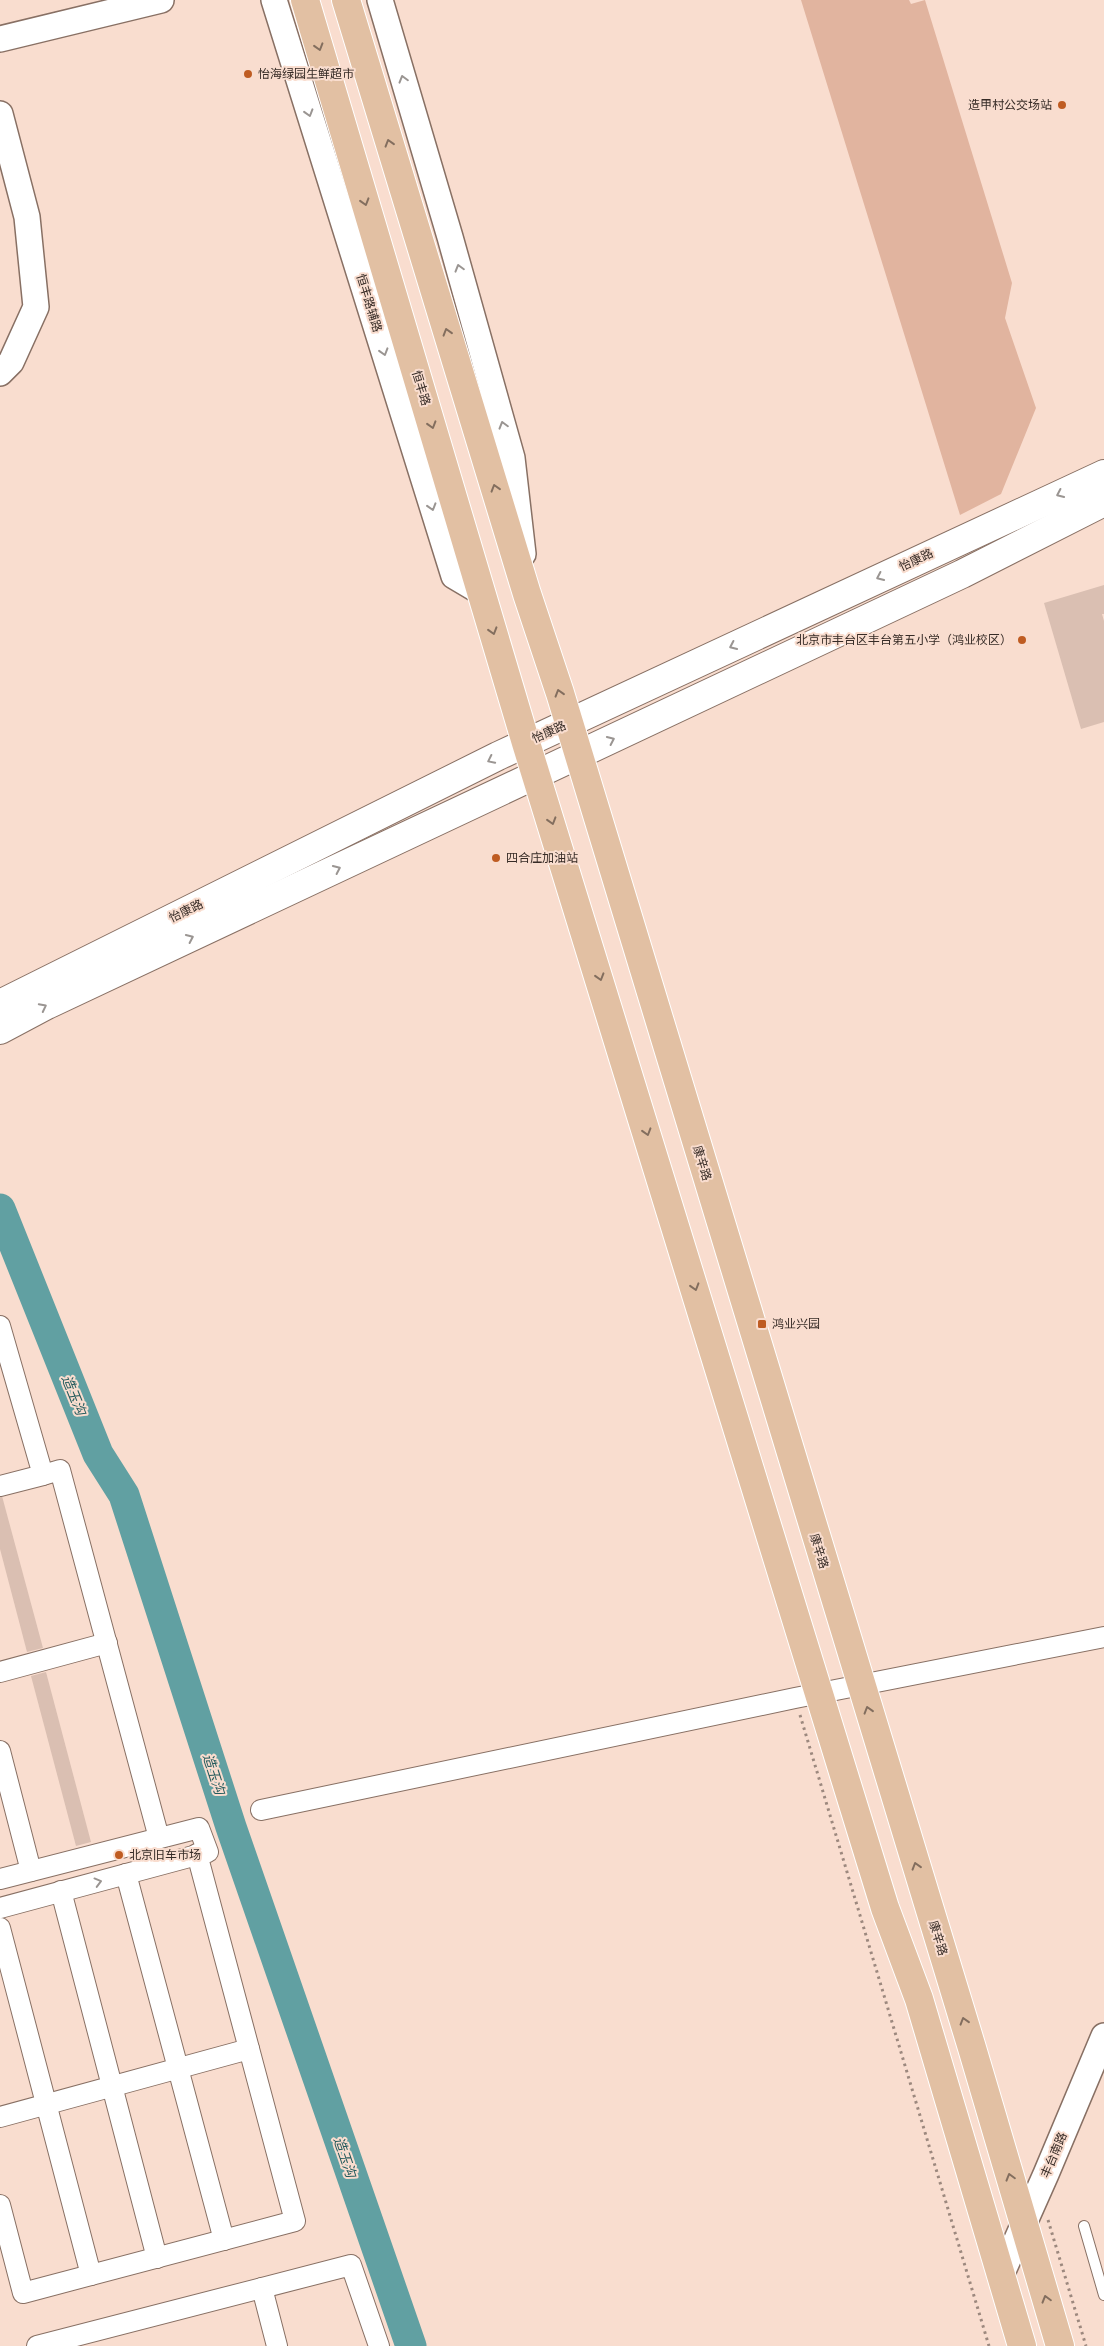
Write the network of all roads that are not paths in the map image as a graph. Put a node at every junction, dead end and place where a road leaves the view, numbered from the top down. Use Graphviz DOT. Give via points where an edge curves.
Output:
graph roads {
  1 [pos="160,0"];
  2 [pos="274,0"];
  3 [pos="305,0"];
  4 [pos="346,0"];
  5 [pos="380,0"];
  6 [pos="0,39"];
  7 [pos="0,114"];
  8 [pos="0,372"];
  9 [pos="1104,474"];
  10 [pos="1104,502"];
  11 [pos="482,592"];
  12 [pos="527,594"];
  13 [pos="569,724"];
  14 [pos="526,743"];
  15 [pos="578,756"];
  16 [pos="537,775"];
  17 [pos="0,1004"];
  18 [pos="0,1030"];
  19 [pos="0,1326"];
  20 [pos="43,1475"];
  21 [pos="0,1486"];
  22 [pos="1104,1637"];
  23 [pos="106,1643"];
  24 [pos="0,1672"];
  25 [pos="861,1685"];
  26 [pos="807,1695"];
  27 [pos="0,1750"];
  28 [pos="261,1810"];
  29 [pos="159,1838"];
  30 [pos="197,1854"];
  31 [pos="31,1871"];
  32 [pos="126,1874"];
  33 [pos="0,1879"];
  34 [pos="62,1892"];
  35 [pos="0,1908"];
  36 [pos="0,1928"];
  37 [pos="1104,2036"];
  38 [pos="249,2049"];
  39 [pos="178,2069"];
  40 [pos="112,2086"];
  41 [pos="46,2104"];
  42 [pos="0,2117"];
  43 [pos="0,2205"];
  44 [pos="1025,2223"];
  45 [pos="1084,2226"];
  46 [pos="224,2240"];
  47 [pos="157,2258"];
  48 [pos="1002,2273"];
  49 [pos="92,2275"];
  50 [pos="262,2288"];
  51 [pos="1104,2295"];
  52 [pos="37,2346"];
  53 [pos="277,2346"];
  54 [pos="379,2346"];
  55 [pos="1022,2346"];
  56 [pos="1060,2346"];
  1 -- 6 [label="street"];
  2 -- 11 [label="street, 恒丰路辅路, one-way" via="454,576"];
  3 -- 11 [label="main road, 恒丰路, one-way"];
  12 -- 4 [label="main road, one-way"];
  12 -- 5 [label="street, one-way" via="512,458"];
  7 -- 8 [label="street" via="27,217 36,307 11,362"];
  9 -- 13 [label="main road, 怡康路, one-way"];
  15 -- 10 [label="main road, 怡康路, one-way" via="962,574"];
  11 -- 14 [label="main road, 恒丰路, one-way"];
  13 -- 12 [label="main road, one-way"];
  13 -- 14 [label="main road, 怡康路"];
  13 -- 15 [label="main road"];
  14 -- 16 [label="main road, 恒丰路"];
  14 -- 17 [label="main road, 怡康路, one-way"];
  15 -- 16 [label="main road, 怡康路"];
  15 -- 25 [label="main road, 康辛路"];
  18 -- 16 [label="main road, 怡康路, one-way"];
  16 -- 26 [label="main road, one-way"];
  19 -- 20 [label="street"];
  20 -- 21 [label="street"];
  20 -- 23 [label="street" via="60,1470"];
  22 -- 25 [label="street"];
  23 -- 24 [label="street"];
  23 -- 29 [label="street"];
  25 -- 26 [label="street"];
  44 -- 25 [label="main road, 康辛路, one-way"];
  26 -- 28 [label="street"];
  26 -- 48 [label="main road" via="919,1999"];
  27 -- 31 [label="street"];
  29 -- 30 [label="street" via="199,1828 208,1852"];
  29 -- 31 [label="street"];
  30 -- 32 [label="street"];
  30 -- 38 [label="street"];
  31 -- 33 [label="street"];
  34 -- 32 [label="street, one-way"];
  32 -- 39 [label="street"];
  34 -- 35 [label="street"];
  34 -- 40 [label="street"];
  36 -- 41 [label="street"];
  37 -- 44 [label="street, 丰台南路"];
  38 -- 39 [label="street"];
  38 -- 46 [label="street" via="295,2222"];
  39 -- 40 [label="street"];
  39 -- 46 [label="street"];
  40 -- 41 [label="street"];
  40 -- 47 [label="street"];
  41 -- 42 [label="street"];
  41 -- 49 [label="street"];
  43 -- 49 [label="street" via="23,2293"];
  44 -- 48 [label="street, 丰台南路"];
  56 -- 44 [label="main road, 康辛路, one-way"];
  45 -- 51 [label="lane"];
  46 -- 47 [label="street"];
  47 -- 49 [label="street"];
  48 -- 55 [label="main road"];
  50 -- 52 [label="street"];
  50 -- 53 [label="street"];
  50 -- 54 [label="street" via="351,2265"];
}
